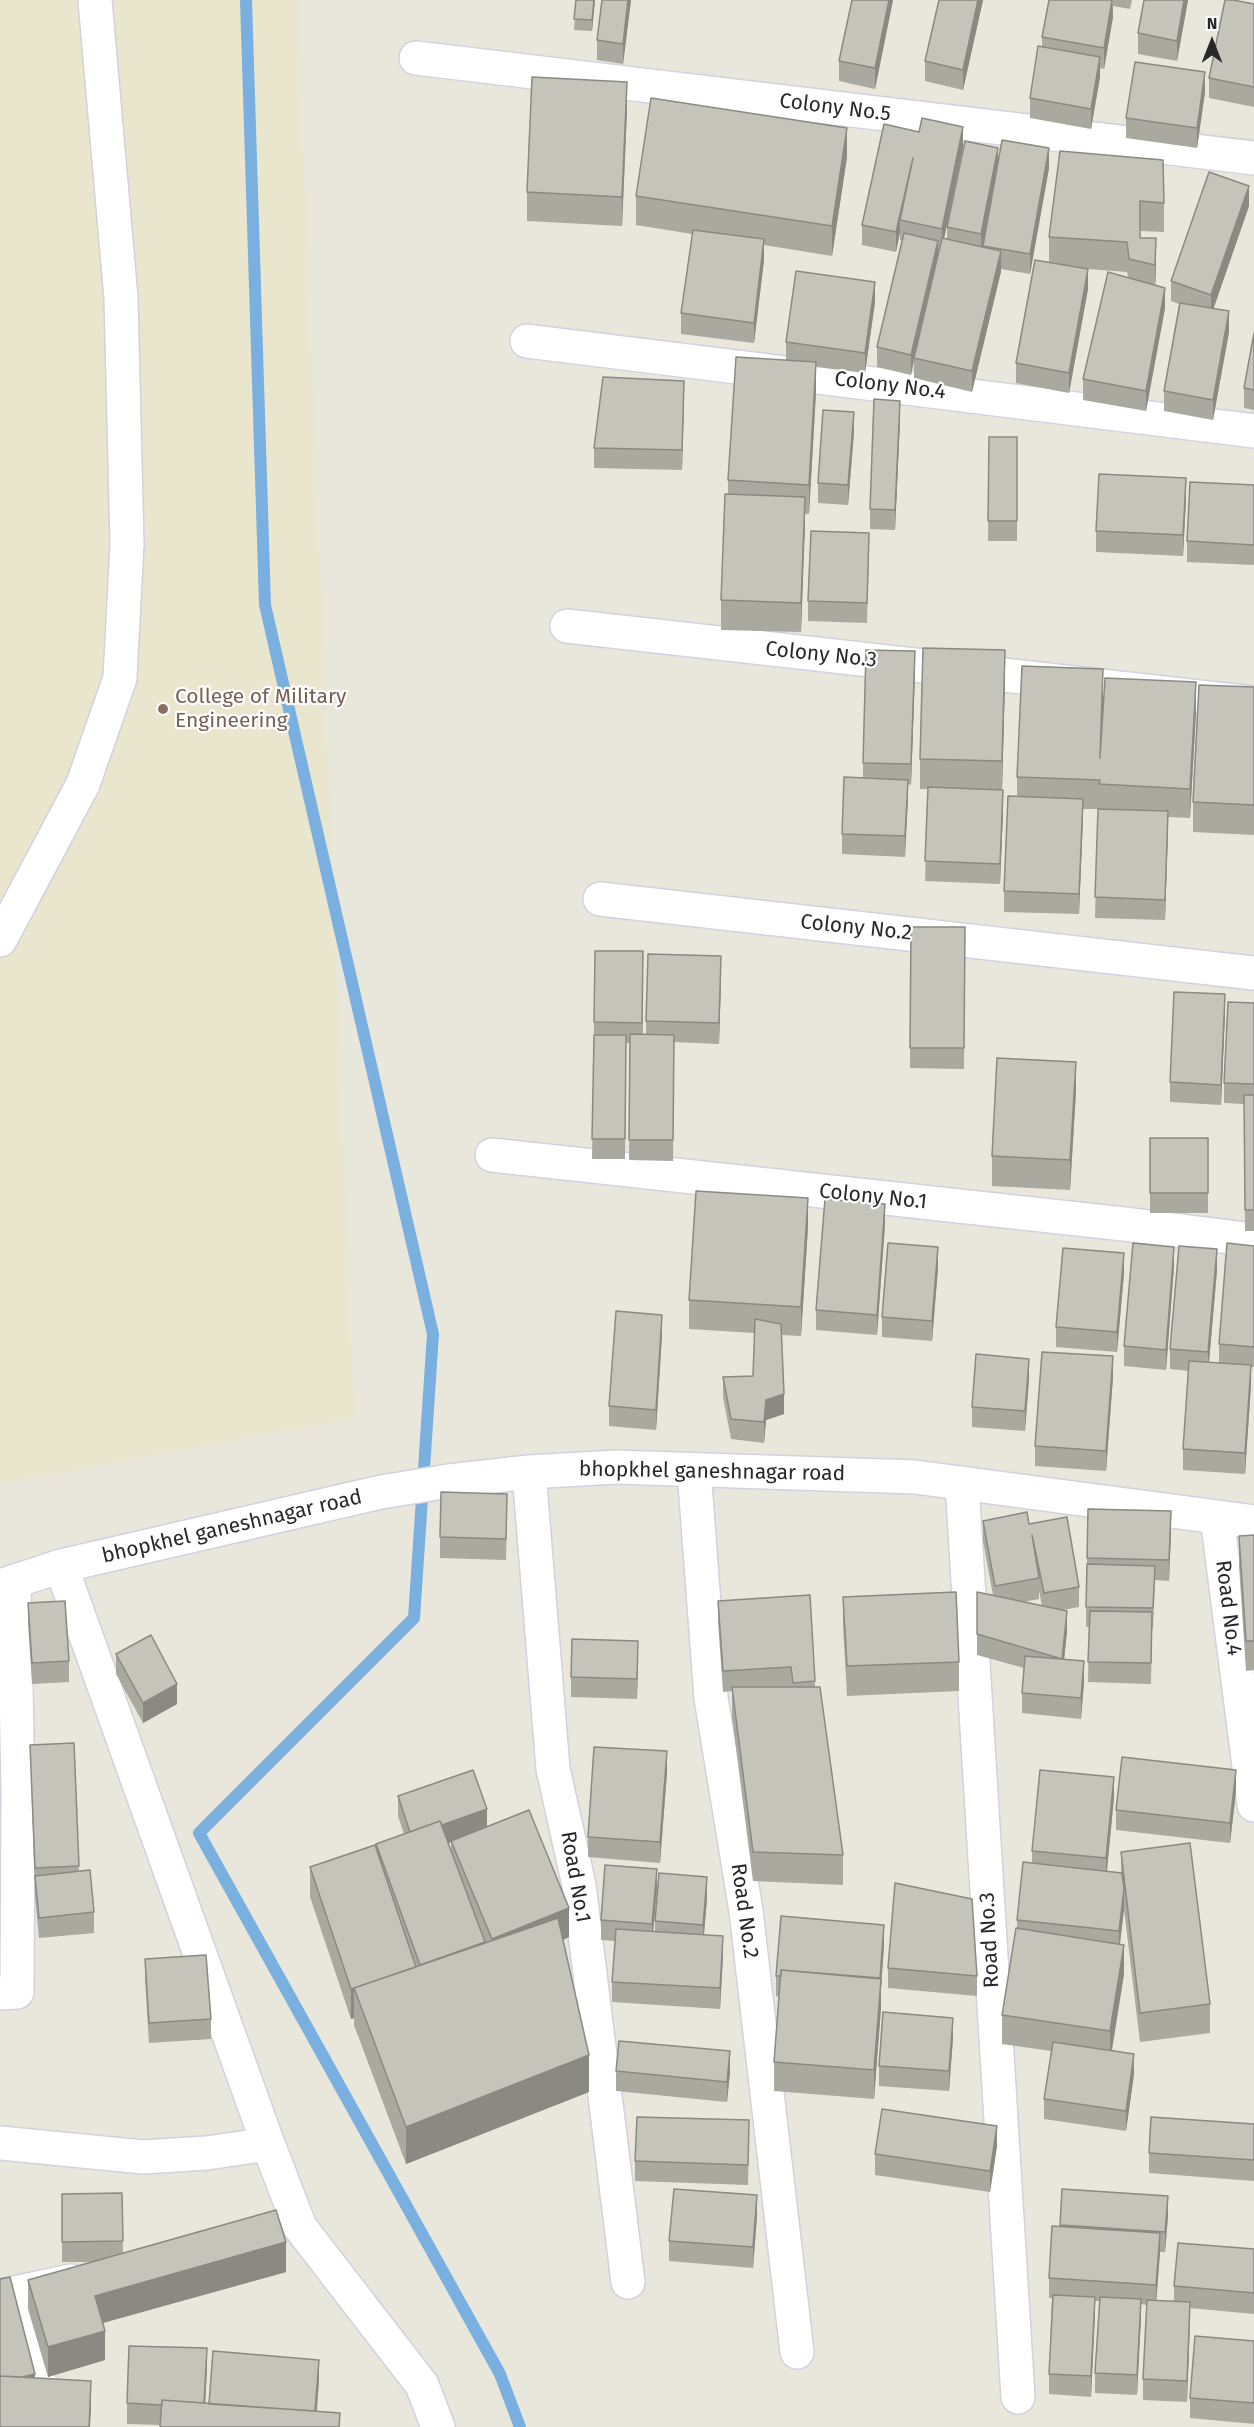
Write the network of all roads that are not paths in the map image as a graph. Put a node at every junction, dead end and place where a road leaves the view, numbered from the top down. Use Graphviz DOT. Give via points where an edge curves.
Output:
graph roads {
  1 [pos="95,0"];
  2 [pos="416,58"];
  3 [pos="1254,158"];
  4 [pos="527,341"];
  5 [pos="1254,431"];
  6 [pos="567,626"];
  7 [pos="1254,703"];
  8 [pos="600,899"];
  9 [pos="0,940"];
  10 [pos="1254,973"];
  11 [pos="492,1155"];
  12 [pos="1254,1240"];
  13 [pos="694,1470"];
  14 [pos="529,1472"];
  15 [pos="962,1483"];
  16 [pos="1217,1517"];
  17 [pos="1254,1522"];
  18 [pos="60,1566"];
  19 [pos="7,1583"];
  20 [pos="1254,1805"];
  21 [pos="0,1993"];
  22 [pos="0,2143"];
  23 [pos="268,2145"];
  24 [pos="300,2227"];
  25 [pos="267,2235"];
  26 [pos="97,2275"];
  27 [pos="628,2282"];
  28 [pos="9,2295"];
  29 [pos="797,2352"];
  30 [pos="43,2397"];
  31 [pos="1018,2397"];
  32 [pos="438,2427"];
  1 -- 9 [label="street" via="121,298 127,544 120,678 83,784"];
  2 -- 3 [label="street, Colony No.5"];
  4 -- 5 [label="street, Colony No.4"];
  6 -- 7 [label="street, Colony No.3"];
  8 -- 10 [label="street, Colony No.2"];
  11 -- 12 [label="street, Colony No.1"];
  13 -- 14 [label="street, bhopkhel ganeshnagar road" via="616,1467"];
  13 -- 15 [label="street, bhopkhel ganeshnagar road" via="915,1477"];
  13 -- 29 [label="street, Road No.2" via="711,1698 746,1911"];
  14 -- 18 [label="street, bhopkhel ganeshnagar road" via="381,1492"];
  14 -- 27 [label="street, Road No.1" via="553,1769 579,1885"];
  15 -- 16 [label="street, bhopkhel ganeshnagar road"];
  15 -- 31 [label="street, Road No.3"];
  16 -- 17 [label="street, bhopkhel ganeshnagar road"];
  16 -- 20 [label="street, Road No.4"];
  18 -- 19 [label="street, bhopkhel ganeshnagar road"];
  18 -- 23 [label="street"];
  19 -- 21 [label="street" via="18,1791 17,1992"];
  22 -- 23 [label="street" via="143,2157"];
  23 -- 24 [label="street"];
  24 -- 25 [label="street"];
  24 -- 32 [label="street" via="422,2385"];
  26 -- 28 [label="street"];
  28 -- 30 [label="street"];
}
